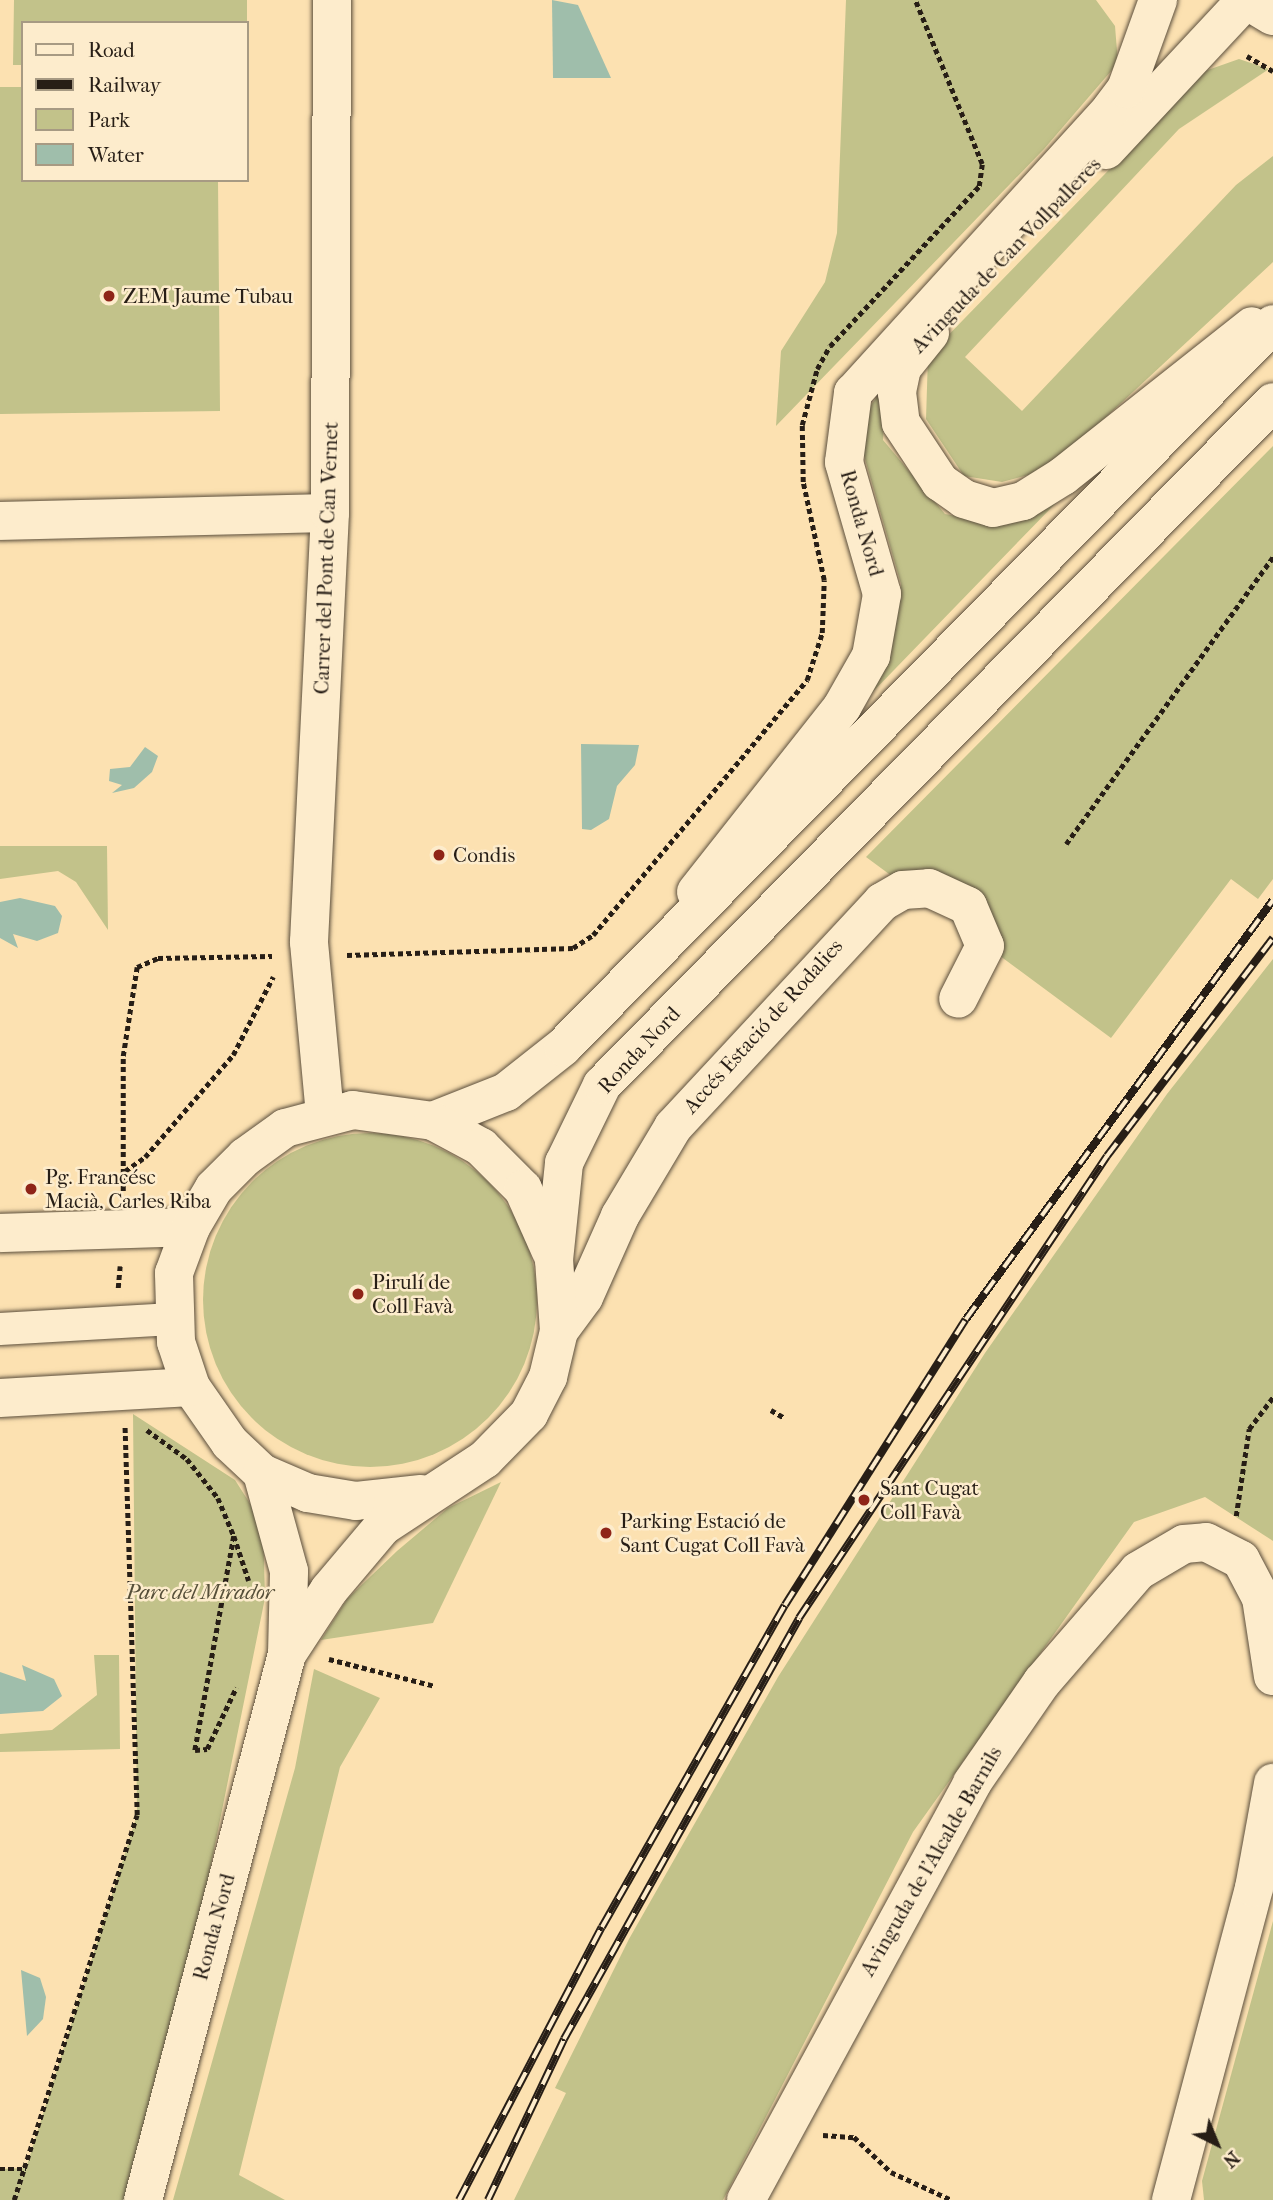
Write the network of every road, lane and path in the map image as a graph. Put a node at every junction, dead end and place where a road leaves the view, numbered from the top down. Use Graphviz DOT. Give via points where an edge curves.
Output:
graph roads {
  1 [pos="332,0"];
  2 [pos="915,0"];
  3 [pos="1158,0"];
  4 [pos="1246,0"];
  5 [pos="1273,16"];
  6 [pos="1273,309"];
  7 [pos="1273,324"];
  8 [pos="1273,402"];
  9 [pos="330,513"];
  10 [pos="0,521"];
  11 [pos="1273,557"];
  12 [pos="1066,844"];
  13 [pos="310,956"];
  14 [pos="620,989"];
  15 [pos="958,999"];
  16 [pos="325,1115"];
  17 [pos="433,1121"];
  18 [pos="124,1171"];
  19 [pos="191,1227"];
  20 [pos="0,1233"];
  21 [pos="121,1233"];
  22 [pos="554,1260"];
  23 [pos="173,1319"];
  24 [pos="0,1329"];
  25 [pos="559,1331"];
  26 [pos="191,1387"];
  27 [pos="1273,1397"];
  28 [pos="0,1398"];
  29 [pos="125,1406"];
  30 [pos="771,1410"];
  31 [pos="785,1418"];
  32 [pos="262,1473"];
  33 [pos="426,1493"];
  34 [pos="234,1536"];
  35 [pos="1226,1548"];
  36 [pos="253,1593"];
  37 [pos="305,1656"];
  38 [pos="1273,1676"];
  39 [pos="241,1678"];
  40 [pos="436,1686"];
  41 [pos="1273,1783"];
  42 [pos="784,2123"];
  43 [pos="0,2169"];
  44 [pos="26,2169"];
  45 [pos="14,2200"];
  46 [pos="143,2200"];
  47 [pos="746,2200"];
  48 [pos="952,2200"];
  49 [pos="1171,2200"];
  1 -- 9 [label="street, Carrer del Pont de Can Vernet"];
  2 -- 13 [label="path" via="982,164 979,186 830,345 817,369 802,436 803,482 824,580 822,633 807,680 593,935 573,948"];
  3 -- 14 [label="street, Ronda Nord" via="1126,89 1111,109 853,393 844,462 882,594 871,656 842,707"];
  4 -- 5 [label="street"];
  4 -- 6 [label="street, Avinguda de Can Vollpalleres" via="912,352 897,392 901,423 940,482 964,499 993,508 1023,501"];
  7 -- 14 [label="street, Ronda Nord"];
  8 -- 22 [label="street, Ronda Nord" via="602,1085 564,1163"];
  9 -- 10 [label="street"];
  9 -- 13 [label="street, Carrer del Pont de Can Vernet"];
  11 -- 12 [label="path"];
  13 -- 16 [label="street, Carrer del Pont de Can Vernet"];
  14 -- 17 [label="street, Ronda Nord" via="529,1077 477,1107"];
  15 -- 25 [label="street, Accés Estació de Rodalies" via="985,946 968,906 929,888 903,890 882,902 673,1127 620,1216 584,1297"];
  16 -- 17 [label="street, Ronda Nord" via="353,1110"];
  16 -- 19 [label="street, Ronda Nord" via="285,1128 245,1157 214,1188"];
  17 -- 22 [label="street, Ronda Nord" via="503,1165 538,1215"];
  18 -- 18 [label="path" via="145,1157 233,1055 281,956 158,958 138,967 123,1056"];
  18 -- 21 [label="path"];
  19 -- 21 [label="street"];
  19 -- 23 [label="street, Ronda Nord" via="174,1273"];
  20 -- 21 [label="street"];
  22 -- 25 [label="street, Ronda Nord"];
  23 -- 24 [label="street"];
  23 -- 26 [label="street, Ronda Nord"];
  25 -- 33 [label="street, Ronda Nord" via="548,1377 529,1414 485,1459"];
  26 -- 29 [label="street"];
  26 -- 32 [label="street, Ronda Nord" via="230,1443"];
  27 -- 35 [label="path" via="1249,1429 1245,1486"];
  28 -- 29 [label="street"];
  29 -- 34 [label="path" via="187,1459 218,1499"];
  29 -- 44 [label="path" via="137,1815"];
  30 -- 31 [label="path"];
  32 -- 33 [label="street, Ronda Nord" via="331,1499 375,1501"];
  32 -- 37 [label="street, Ronda Nord" via="289,1571"];
  33 -- 37 [label="street, Ronda Nord" via="365,1545"];
  34 -- 36 [label="path"];
  34 -- 39 [label="path" via="195,1750 207,1748"];
  35 -- 38 [label="street" via="1254,1576"];
  35 -- 42 [label="street, Avinguda de l'Alcalde Barnils" via="1206,1542 1162,1553 1042,1682 972,1783"];
  37 -- 40 [label="path"];
  37 -- 46 [label="street, Ronda Nord"];
  41 -- 49 [label="street" via="1254,1888"];
  42 -- 47 [label="street, Avinguda de l'Alcalde Barnils"];
  42 -- 48 [label="path" via="815,2135 854,2137 891,2172"];
  43 -- 44 [label="path"];
  44 -- 45 [label="path"];
}
